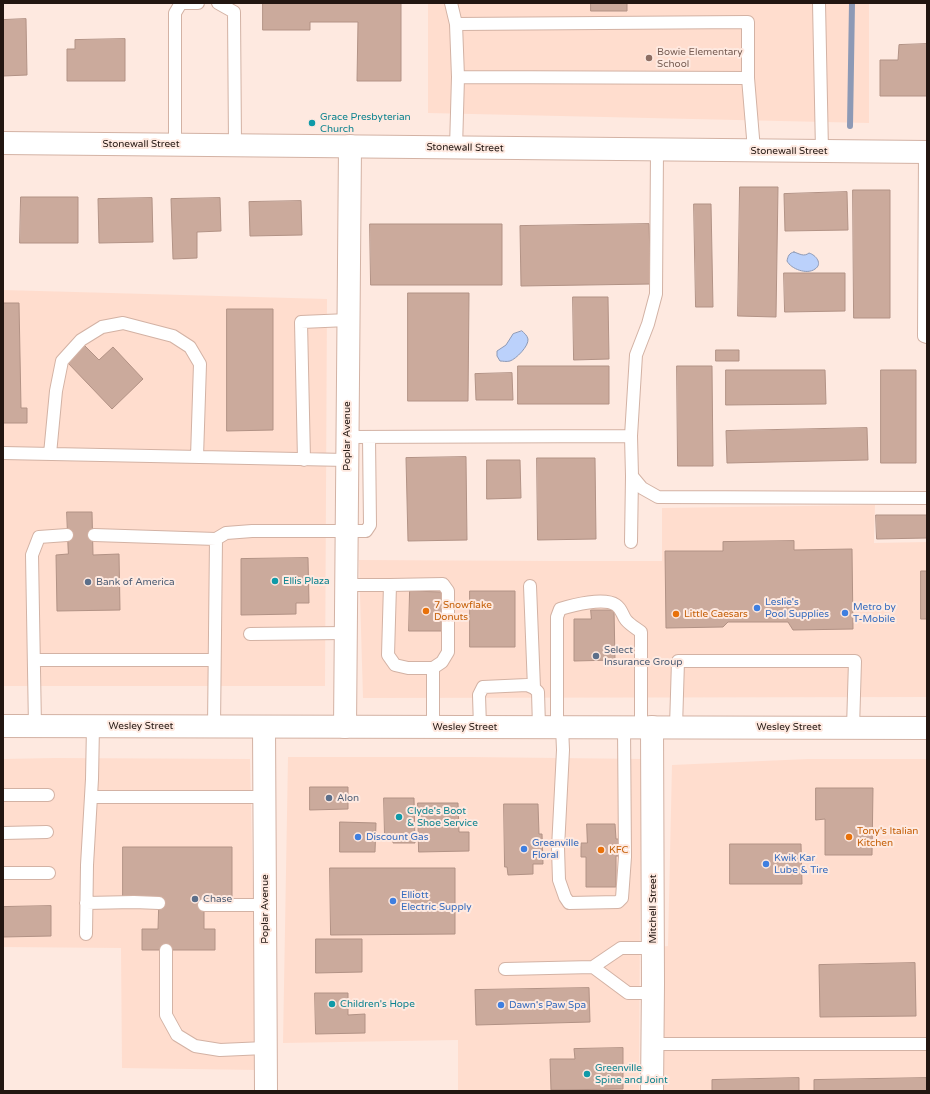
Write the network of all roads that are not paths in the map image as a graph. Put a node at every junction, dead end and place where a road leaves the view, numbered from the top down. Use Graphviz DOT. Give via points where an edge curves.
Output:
graph roads {
  1 [pos="198,3"];
  2 [pos="218,3"];
  3 [pos="451,3"];
  4 [pos="819,3"];
  5 [pos="456,24"];
  6 [pos="458,77"];
  7 [pos="748,78"];
  8 [pos="3,143"];
  9 [pos="175,145"];
  10 [pos="235,145"];
  11 [pos="350,146"];
  12 [pos="456,148"];
  13 [pos="657,150"];
  14 [pos="754,150"];
  15 [pos="822,151"];
  16 [pos="926,152"];
  17 [pos="348,320"];
  18 [pos="927,336"];
  19 [pos="631,436"];
  20 [pos="347,437"];
  21 [pos="369,437"];
  22 [pos="3,453"];
  23 [pos="50,454"];
  24 [pos="197,457"];
  25 [pos="304,460"];
  26 [pos="347,460"];
  27 [pos="632,476"];
  28 [pos="927,498"];
  29 [pos="346,531"];
  30 [pos="94,535"];
  31 [pos="67,536"];
  32 [pos="216,539"];
  33 [pos="631,542"];
  34 [pos="346,584"];
  35 [pos="390,585"];
  36 [pos="530,586"];
  37 [pos="345,633"];
  38 [pos="250,634"];
  39 [pos="34,660"];
  40 [pos="214,660"];
  41 [pos="433,668"];
  42 [pos="534,688"];
  43 [pos="3,726"];
  44 [pos="36,726"];
  45 [pos="93,726"];
  46 [pos="214,726"];
  47 [pos="264,727"];
  48 [pos="345,727"];
  49 [pos="433,727"];
  50 [pos="480,727"];
  51 [pos="553,727"];
  52 [pos="639,727"];
  53 [pos="676,727"];
  54 [pos="854,728"];
  55 [pos="927,728"];
  56 [pos="3,795"];
  57 [pos="48,795"];
  58 [pos="91,797"];
  59 [pos="264,797"];
  60 [pos="47,832"];
  61 [pos="3,833"];
  62 [pos="3,872"];
  63 [pos="49,872"];
  64 [pos="86,903"];
  65 [pos="159,903"];
  66 [pos="204,905"];
  67 [pos="265,905"];
  68 [pos="86,934"];
  69 [pos="653,948"];
  70 [pos="166,950"];
  71 [pos="593,967"];
  72 [pos="505,969"];
  73 [pos="653,994"];
  74 [pos="652,1044"];
  75 [pos="927,1044"];
  76 [pos="266,1048"];
  77 [pos="266,1091"];
  78 [pos="652,1091"];
  1 -- 9 [label="lane" via="182,3 175,13"];
  2 -- 10 [label="lane" via="234,12"];
  3 -- 5 [label="lane"];
  4 -- 15 [label="lane"];
  5 -- 6 [label="lane"];
  5 -- 7 [label="lane" via="748,22"];
  6 -- 7 [label="lane"];
  6 -- 12 [label="lane"];
  7 -- 14 [label="lane"];
  8 -- 9 [label="street, Stonewall Street"];
  9 -- 10 [label="street, Stonewall Street"];
  10 -- 11 [label="street, Stonewall Street"];
  11 -- 12 [label="street, Stonewall Street"];
  11 -- 17 [label="street, Poplar Avenue"];
  12 -- 13 [label="street, Stonewall Street"];
  13 -- 14 [label="street, Stonewall Street"];
  13 -- 19 [label="lane" via="656,294 636,354"];
  14 -- 15 [label="street, Stonewall Street"];
  15 -- 16 [label="street, Stonewall Street"];
  16 -- 18 [label="lane" via="924,336"];
  17 -- 20 [label="street, Poplar Avenue"];
  17 -- 25 [label="lane" via="301,322"];
  19 -- 21 [label="lane"];
  19 -- 27 [label="lane"];
  20 -- 21 [label="lane"];
  20 -- 26 [label="street, Poplar Avenue"];
  21 -- 29 [label="lane" via="370,525 366,530"];
  22 -- 23 [label="lane"];
  23 -- 24 [label="lane"];
  23 -- 24 [label="lane" via="56,391 62,361 81,340 102,327 123,323 173,336 190,347 200,364"];
  24 -- 25 [label="lane"];
  25 -- 26 [label="lane"];
  26 -- 29 [label="street, Poplar Avenue"];
  27 -- 28 [label="lane" via="642,488 658,497"];
  27 -- 33 [label="lane"];
  29 -- 32 [label="lane" via="252,531 226,533"];
  29 -- 34 [label="street, Poplar Avenue"];
  30 -- 32 [label="lane"];
  31 -- 39 [label="lane" via="39,537 32,555"];
  32 -- 40 [label="lane"];
  34 -- 35 [label="lane"];
  34 -- 37 [label="street, Poplar Avenue"];
  35 -- 41 [label="lane" via="388,656 395,665"];
  35 -- 41 [label="lane" via="443,584 448,591 448,652 442,662"];
  36 -- 42 [label="lane"];
  37 -- 38 [label="lane"];
  37 -- 48 [label="street, Poplar Avenue"];
  39 -- 40 [label="lane"];
  39 -- 44 [label="lane"];
  40 -- 46 [label="lane"];
  41 -- 49 [label="lane"];
  42 -- 50 [label="lane" via="527,685 483,687 479,694"];
  42 -- 51 [label="lane"];
  43 -- 44 [label="street, Wesley Street"];
  44 -- 45 [label="street, Wesley Street"];
  45 -- 46 [label="street, Wesley Street"];
  45 -- 58 [label="lane"];
  46 -- 47 [label="street, Wesley Street"];
  47 -- 48 [label="street, Wesley Street"];
  47 -- 59 [label="street, Poplar Avenue"];
  48 -- 49 [label="street, Wesley Street"];
  49 -- 50 [label="street, Wesley Street"];
  50 -- 51 [label="street, Wesley Street"];
  51 -- 52 [label="street, Wesley Street"];
  51 -- 52 [label="lane" via="557,617 560,609 583,603 608,602 616,605 626,619 641,632"];
  51 -- 52 [label="lane" via="563,750 559,880 569,903 618,902 622,898"];
  52 -- 53 [label="street, Wesley Street"];
  52 -- 69 [label="street, Mitchell Street"];
  53 -- 54 [label="street, Wesley Street"];
  53 -- 54 [label="lane" via="678,661 855,661"];
  54 -- 55 [label="street, Wesley Street"];
  56 -- 57 [label="lane"];
  58 -- 59 [label="lane"];
  58 -- 64 [label="lane"];
  59 -- 67 [label="street, Poplar Avenue"];
  60 -- 61 [label="lane"];
  62 -- 63 [label="lane"];
  64 -- 65 [label="lane"];
  64 -- 68 [label="lane"];
  66 -- 67 [label="lane"];
  67 -- 76 [label="street, Poplar Avenue"];
  69 -- 71 [label="lane" via="620,948"];
  69 -- 73 [label="street, Mitchell Street"];
  70 -- 76 [label="lane" via="166,1015 177,1035 195,1046 220,1050"];
  71 -- 72 [label="lane"];
  71 -- 73 [label="lane" via="628,993"];
  73 -- 74 [label="street, Mitchell Street"];
  74 -- 75 [label="lane"];
  74 -- 78 [label="street, Mitchell Street"];
  76 -- 77 [label="street, Poplar Avenue"];
}
